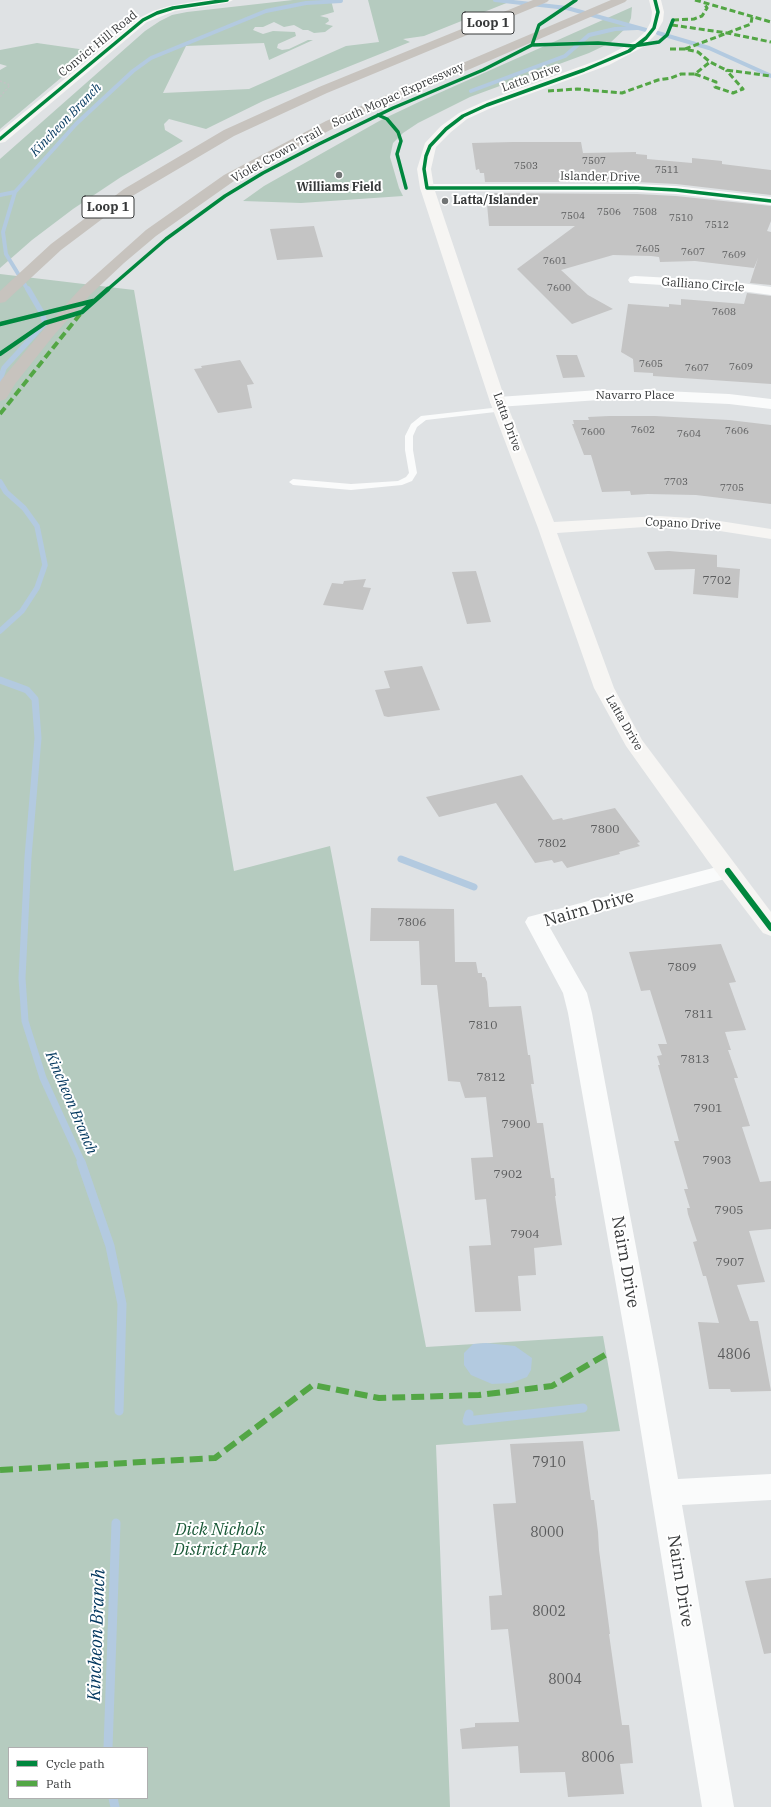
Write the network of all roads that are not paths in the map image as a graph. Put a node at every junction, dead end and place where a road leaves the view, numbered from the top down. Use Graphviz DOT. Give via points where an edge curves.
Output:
graph roads {
  1 [pos="227,0"];
  2 [pos="543,0"];
  3 [pos="620,0"];
  4 [pos="655,0"];
  5 [pos="0,139"];
  6 [pos="427,188"];
  7 [pos="771,201"];
  8 [pos="635,280"];
  9 [pos="771,291"];
  10 [pos="0,299"];
  11 [pos="0,396"];
  12 [pos="771,404"];
  13 [pos="500,405"];
  14 [pos="293,482"];
  15 [pos="547,528"];
  16 [pos="771,534"];
  17 [pos="728,871"];
  18 [pos="771,928"];
  19 [pos="771,1487"];
  20 [pos="666,1493"];
  21 [pos="718,1807"];
  1 -- 5 [label="street, Convict Hill Road" via="173,8 143,20"];
  2 -- 10 [label="highway, Loop 1" via="277,109 229,133 123,196 56,247"];
  3 -- 11 [label="highway, South Mopac Expressway / Loop 1" via="331,124 229,178 152,233 85,292 8,382"];
  4 -- 6 [label="street, Latta Drive" via="658,12 654,28 639,44 605,62 486,105 463,116 446,129 430,146 424,169"];
  6 -- 7 [label="street, Islander Drive" via="637,188"];
  6 -- 13 [label="street, Latta Drive"];
  8 -- 9 [label="street, Galliano Circle" via="727,285"];
  12 -- 13 [label="street, Navarro Place" via="729,399 598,395"];
  13 -- 14 [label="lane" via="424,418 414,426 409,436 408,450 413,473 404,481 351,487"];
  13 -- 15 [label="street, Latta Drive"];
  15 -- 16 [label="street, Copano Drive" via="659,521 706,524"];
  15 -- 17 [label="street, Latta Drive" via="604,688 633,742"];
  17 -- 18 [label="street, Latta Drive"];
  17 -- 20 [label="street, Nairn Drive" via="536,922 575,993 580,1013"];
  19 -- 20 [label="street"];
  20 -- 21 [label="street, Nairn Drive"];
}
